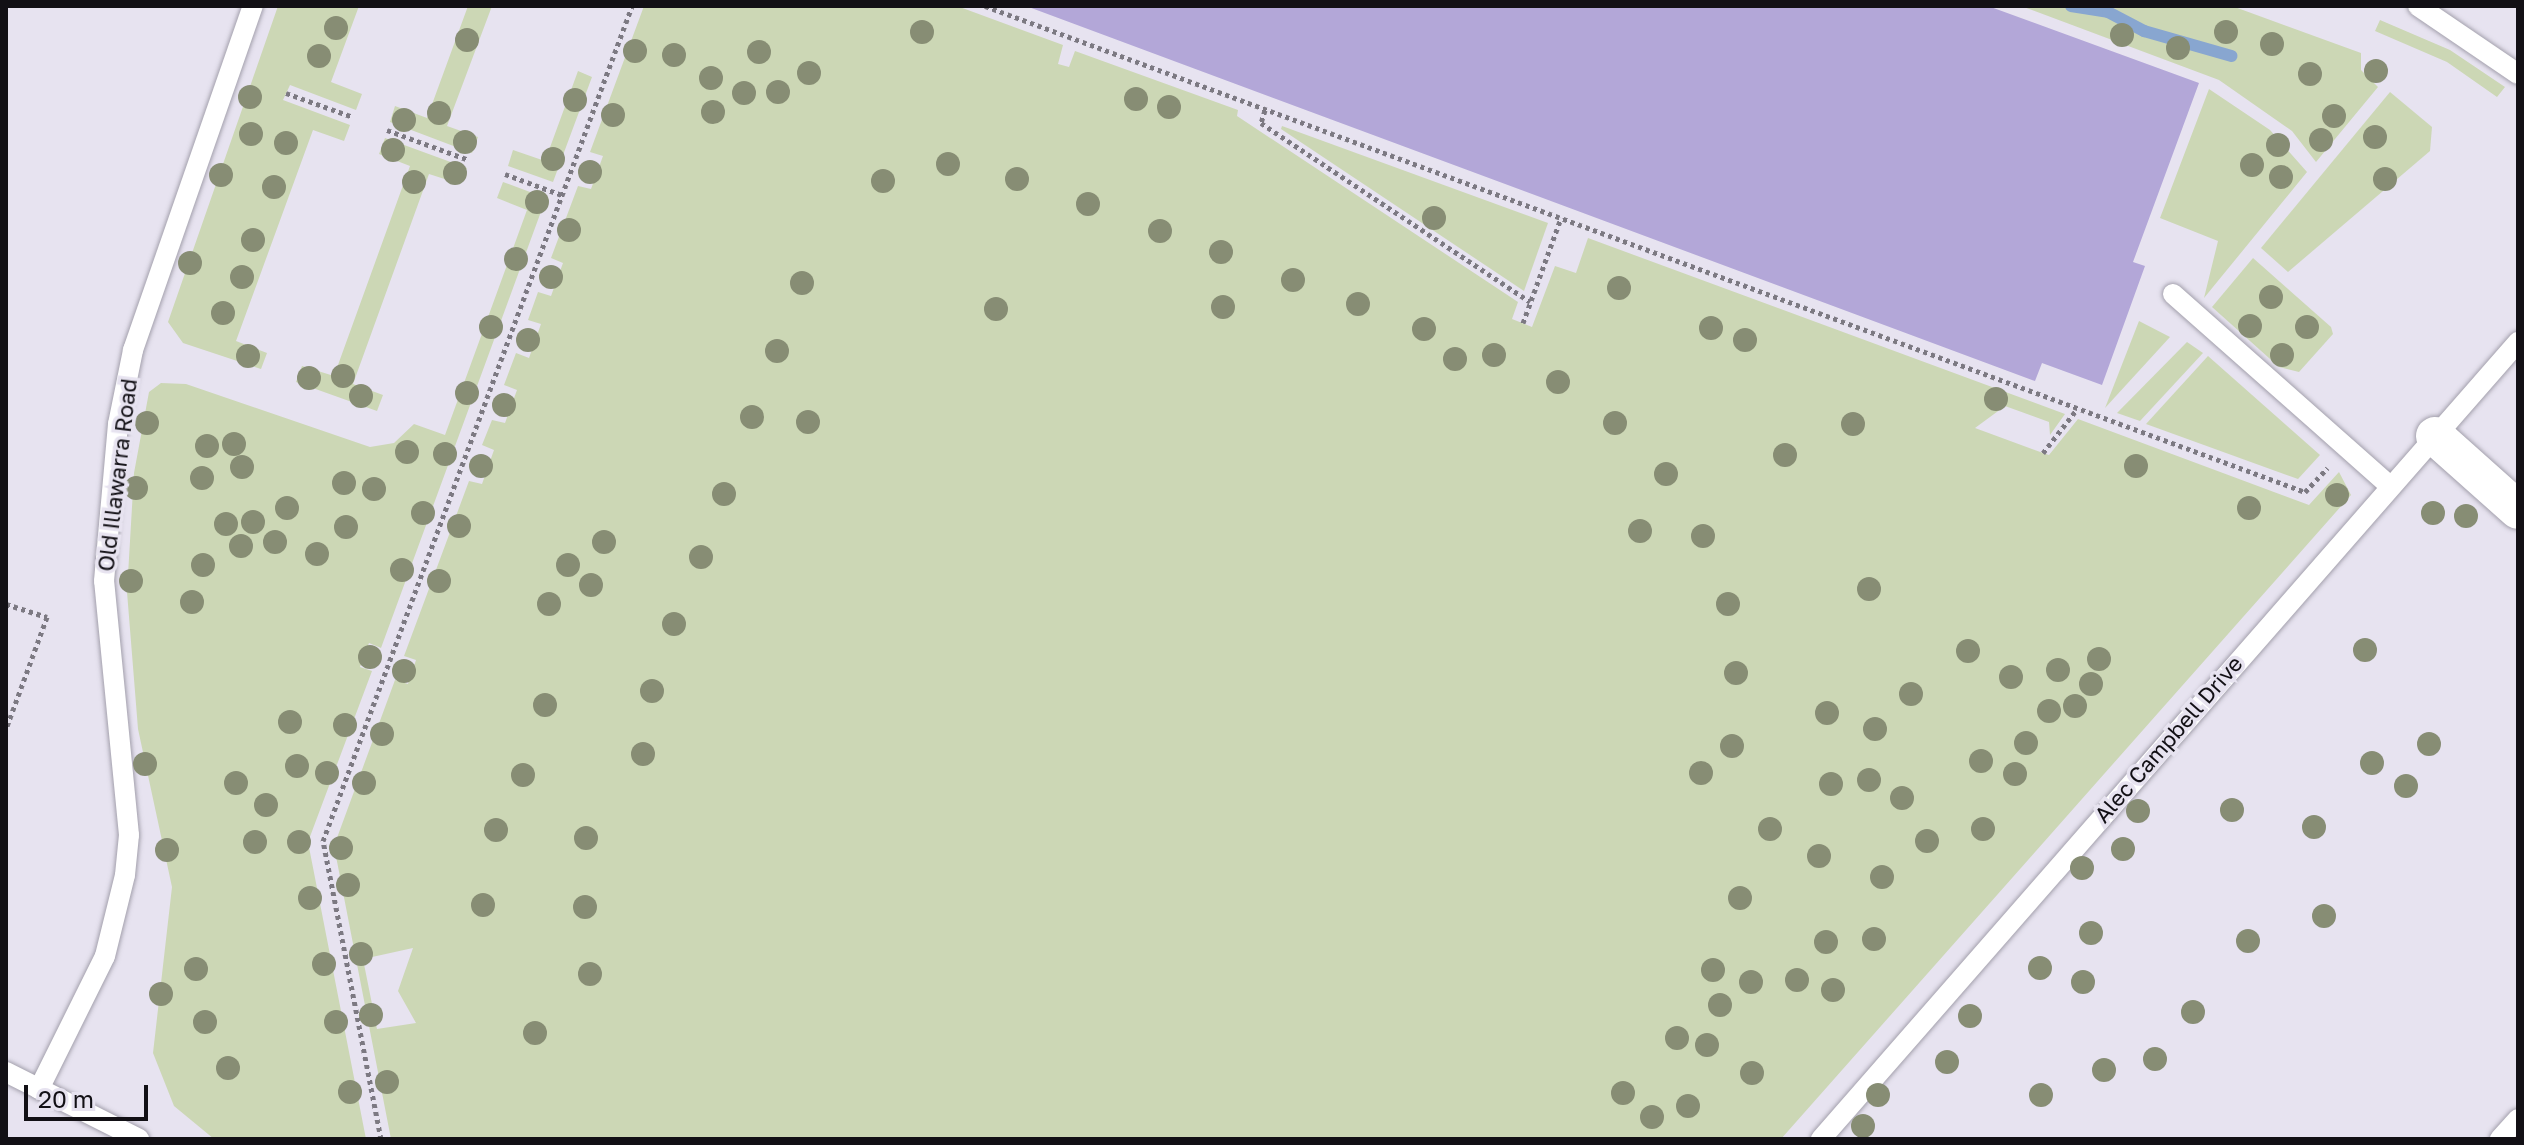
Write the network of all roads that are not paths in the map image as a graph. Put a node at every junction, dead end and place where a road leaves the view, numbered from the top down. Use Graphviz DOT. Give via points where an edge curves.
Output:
graph roads {
  1 [pos="253,6"];
  2 [pos="2418,6"];
  3 [pos="2518,74"];
  4 [pos="2173,294"];
  5 [pos="2518,342"];
  6 [pos="2435,436"];
  7 [pos="2390,486"];
  8 [pos="2518,510"];
  9 [pos="6,1072"];
  10 [pos="39,1089"];
  11 [pos="2518,1119"];
  12 [pos="139,1139"];
  13 [pos="1821,1139"];
  14 [pos="2500,1139"];
  1 -- 10 [label="lane, Old Illawarra Road" via="133,350 118,424 104,581 129,835 125,875 105,956"];
  2 -- 3 [label="lane"];
  4 -- 7 [label="lane"];
  5 -- 6 [label="lane, Alec Campbell Drive"];
  6 -- 7 [label="lane, Alec Campbell Drive"];
  6 -- 8 [label="street"];
  7 -- 13 [label="lane, Alec Campbell Drive"];
  9 -- 10 [label="lane"];
  10 -- 12 [label="lane"];
  11 -- 14 [label="lane"];
}
